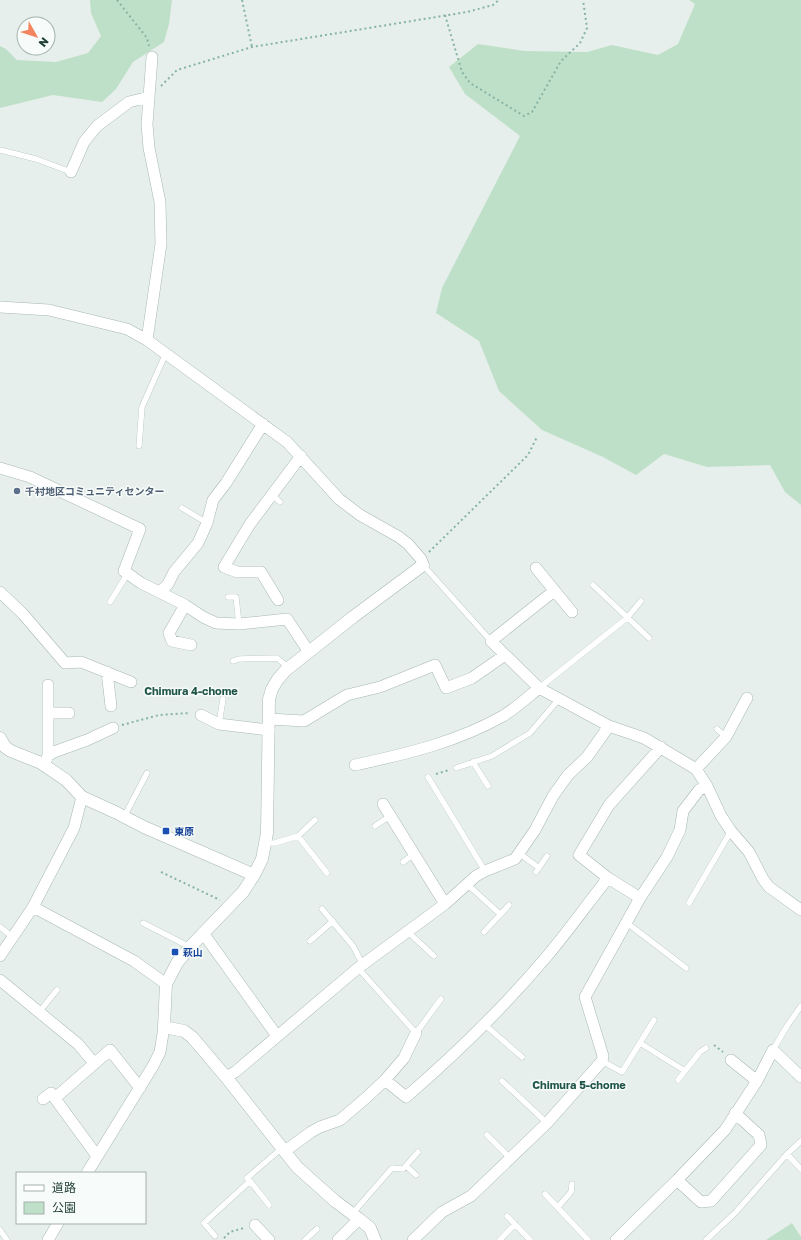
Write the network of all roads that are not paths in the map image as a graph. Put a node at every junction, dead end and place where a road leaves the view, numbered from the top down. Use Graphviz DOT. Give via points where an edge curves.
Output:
graph roads {
  1 [pos="152,57"];
  2 [pos="148,99"];
  3 [pos="0,150"];
  4 [pos="71,172"];
  5 [pos="0,307"];
  6 [pos="147,340"];
  7 [pos="166,353"];
  8 [pos="263,424"];
  9 [pos="139,446"];
  10 [pos="301,456"];
  11 [pos="0,468"];
  12 [pos="182,508"];
  13 [pos="207,523"];
  14 [pos="422,562"];
  15 [pos="536,568"];
  16 [pos="128,573"];
  17 [pos="592,585"];
  18 [pos="554,591"];
  19 [pos="0,592"];
  20 [pos="160,592"];
  21 [pos="228,597"];
  22 [pos="278,600"];
  23 [pos="641,601"];
  24 [pos="110,602"];
  25 [pos="185,605"];
  26 [pos="572,612"];
  27 [pos="626,618"];
  28 [pos="239,624"];
  29 [pos="649,638"];
  30 [pos="492,641"];
  31 [pos="184,647"];
  32 [pos="250,651"];
  33 [pos="309,652"];
  34 [pos="504,655"];
  35 [pos="249,658"];
  36 [pos="233,661"];
  37 [pos="289,668"];
  38 [pos="108,672"];
  39 [pos="131,682"];
  40 [pos="48,685"];
  41 [pos="540,688"];
  42 [pos="747,698"];
  43 [pos="559,699"];
  44 [pos="223,700"];
  45 [pos="111,706"];
  46 [pos="48,713"];
  47 [pos="69,713"];
  48 [pos="201,715"];
  49 [pos="219,724"];
  50 [pos="269,725"];
  51 [pos="609,726"];
  52 [pos="113,728"];
  53 [pos="717,729"];
  54 [pos="726,738"];
  55 [pos="0,740"];
  56 [pos="661,748"];
  57 [pos="46,761"];
  58 [pos="473,762"];
  59 [pos="355,765"];
  60 [pos="456,768"];
  61 [pos="696,769"];
  62 [pos="147,773"];
  63 [pos="428,777"];
  64 [pos="488,786"];
  65 [pos="707,786"];
  66 [pos="82,797"];
  67 [pos="383,804"];
  68 [pos="390,816"];
  69 [pos="124,817"];
  70 [pos="315,820"];
  71 [pos="375,826"];
  72 [pos="730,831"];
  73 [pos="298,836"];
  74 [pos="266,843"];
  75 [pos="414,854"];
  76 [pos="519,854"];
  77 [pos="547,856"];
  78 [pos="403,862"];
  79 [pos="485,871"];
  80 [pos="327,873"];
  81 [pos="254,875"];
  82 [pos="608,878"];
  83 [pos="468,885"];
  84 [pos="640,898"];
  85 [pos="689,903"];
  86 [pos="445,904"];
  87 [pos="508,905"];
  88 [pos="33,907"];
  89 [pos="322,908"];
  90 [pos="801,910"];
  91 [pos="500,914"];
  92 [pos="333,921"];
  93 [pos="143,923"];
  94 [pos="626,923"];
  95 [pos="0,927"];
  96 [pos="408,932"];
  97 [pos="484,932"];
  98 [pos="203,933"];
  99 [pos="13,938"];
  100 [pos="310,940"];
  101 [pos="190,947"];
  102 [pos="0,956"];
  103 [pos="434,956"];
  104 [pos="361,967"];
  105 [pos="686,968"];
  106 [pos="0,980"];
  107 [pos="166,984"];
  108 [pos="57,990"];
  109 [pos="441,999"];
  110 [pos="801,1006"];
  111 [pos="39,1012"];
  112 [pos="654,1020"];
  113 [pos="485,1025"];
  114 [pos="164,1027"];
  115 [pos="416,1033"];
  116 [pos="277,1036"];
  117 [pos="640,1043"];
  118 [pos="706,1048"];
  119 [pos="773,1050"];
  120 [pos="522,1057"];
  121 [pos="731,1060"];
  122 [pos="602,1061"];
  123 [pos="94,1063"];
  124 [pos="685,1071"];
  125 [pos="226,1077"];
  126 [pos="801,1077"];
  127 [pos="385,1080"];
  128 [pos="678,1080"];
  129 [pos="502,1081"];
  130 [pos="757,1081"];
  131 [pos="140,1088"];
  132 [pos="43,1098"];
  133 [pos="55,1098"];
  134 [pos="735,1113"];
  135 [pos="547,1123"];
  136 [pos="487,1135"];
  137 [pos="801,1141"];
  138 [pos="284,1150"];
  139 [pos="418,1152"];
  140 [pos="787,1154"];
  141 [pos="97,1156"];
  142 [pos="510,1158"];
  143 [pos="406,1166"];
  144 [pos="801,1169"];
  145 [pos="89,1172"];
  146 [pos="416,1175"];
  147 [pos="677,1180"];
  148 [pos="250,1181"];
  149 [pos="572,1184"];
  150 [pos="545,1194"];
  151 [pos="269,1205"];
  152 [pos="558,1207"];
  153 [pos="356,1216"];
  154 [pos="507,1216"];
  155 [pos="57,1224"];
  156 [pos="515,1224"];
  157 [pos="255,1225"];
  158 [pos="316,1229"];
  159 [pos="0,1230"];
  160 [pos="215,1236"];
  161 [pos="8,1240"];
  162 [pos="48,1240"];
  163 [pos="269,1240"];
  164 [pos="305,1240"];
  165 [pos="338,1240"];
  166 [pos="375,1240"];
  167 [pos="413,1240"];
  168 [pos="500,1240"];
  169 [pos="530,1240"];
  170 [pos="588,1240"];
  171 [pos="616,1240"];
  172 [pos="706,1240"];
  1 -- 2 [label="street"];
  2 -- 4 [label="street" via="129,102 97,126 84,142"];
  2 -- 6 [label="street" via="149,148 160,202 161,244"];
  3 -- 4 [label="lane" via="36,159"];
  5 -- 6 [label="street" via="49,310 127,329"];
  6 -- 7 [label="street"];
  7 -- 8 [label="street"];
  7 -- 9 [label="lane" via="142,407"];
  8 -- 10 [label="street"];
  8 -- 13 [label="street" via="213,500"];
  10 -- 14 [label="street" via="339,499 360,515 399,536"];
  10 -- 22 [label="street" via="276,498 246,530 224,567 237,572 261,572"];
  11 -- 16 [label="street" via="30,477 140,529 124,571"];
  12 -- 13 [label="lane"];
  13 -- 20 [label="street" via="198,543"];
  14 -- 30 [label="lane"];
  14 -- 33 [label="street"];
  15 -- 18 [label="street"];
  16 -- 20 [label="street"];
  16 -- 24 [label="lane"];
  17 -- 27 [label="lane"];
  18 -- 26 [label="street"];
  18 -- 30 [label="street"];
  19 -- 38 [label="street" via="23,614 65,663 81,662"];
  20 -- 25 [label="street"];
  21 -- 28 [label="lane" via="236,597"];
  23 -- 27 [label="lane"];
  25 -- 28 [label="street" via="216,623"];
  25 -- 31 [label="street" via="169,633 172,641"];
  27 -- 29 [label="lane"];
  27 -- 41 [label="lane"];
  28 -- 33 [label="street" via="287,619"];
  30 -- 34 [label="street"];
  32 -- 35 [label="lane"];
  33 -- 37 [label="street"];
  34 -- 41 [label="street"];
  34 -- 50 [label="street" via="472,678 446,688 435,665 380,687 347,695 304,721"];
  35 -- 36 [label="lane"];
  35 -- 37 [label="lane" via="277,658"];
  37 -- 50 [label="street" via="272,689 269,699"];
  38 -- 39 [label="street"];
  38 -- 45 [label="street"];
  40 -- 46 [label="street"];
  41 -- 43 [label="street"];
  41 -- 59 [label="street" via="504,716 442,743"];
  42 -- 54 [label="street"];
  43 -- 51 [label="street"];
  43 -- 58 [label="lane" via="530,733 492,756"];
  44 -- 49 [label="lane"];
  46 -- 47 [label="street"];
  46 -- 57 [label="street"];
  48 -- 49 [label="street"];
  49 -- 50 [label="street"];
  50 -- 74 [label="street"];
  51 -- 56 [label="street" via="644,738"];
  51 -- 76 [label="street" via="587,757 568,775 553,796"];
  52 -- 57 [label="street" via="54,752"];
  53 -- 54 [label="lane"];
  54 -- 61 [label="street"];
  55 -- 57 [label="street" via="11,751"];
  56 -- 61 [label="street"];
  56 -- 82 [label="street" via="609,805 579,855"];
  57 -- 66 [label="street"];
  58 -- 60 [label="lane"];
  58 -- 64 [label="lane"];
  61 -- 65 [label="street"];
  62 -- 69 [label="lane"];
  63 -- 79 [label="lane"];
  65 -- 72 [label="street"];
  65 -- 84 [label="street" via="699,790 683,811 680,830 674,843"];
  66 -- 69 [label="street"];
  66 -- 88 [label="street" via="74,828"];
  67 -- 68 [label="street"];
  68 -- 71 [label="lane"];
  68 -- 75 [label="street"];
  69 -- 81 [label="street"];
  70 -- 73 [label="lane"];
  72 -- 85 [label="lane"];
  72 -- 90 [label="street" via="749,852 769,887"];
  73 -- 74 [label="lane"];
  73 -- 80 [label="lane"];
  74 -- 81 [label="street"];
  75 -- 78 [label="lane"];
  75 -- 86 [label="street"];
  76 -- 77 [label="lane" via="537,870"];
  76 -- 79 [label="street" via="515,859"];
  79 -- 83 [label="street"];
  81 -- 98 [label="street" via="243,892"];
  82 -- 84 [label="street"];
  82 -- 113 [label="street" via="549,954"];
  83 -- 86 [label="street"];
  83 -- 91 [label="lane"];
  84 -- 94 [label="street"];
  86 -- 96 [label="street"];
  87 -- 91 [label="lane"];
  88 -- 99 [label="street"];
  88 -- 107 [label="street" via="134,961"];
  89 -- 92 [label="lane"];
  91 -- 97 [label="lane"];
  92 -- 100 [label="lane"];
  92 -- 104 [label="lane" via="353,946"];
  93 -- 101 [label="lane"];
  94 -- 105 [label="lane"];
  94 -- 122 [label="street" via="586,997 603,1056"];
  95 -- 99 [label="lane"];
  96 -- 103 [label="lane"];
  96 -- 104 [label="street"];
  98 -- 101 [label="street"];
  98 -- 116 [label="street"];
  99 -- 102 [label="street"];
  101 -- 107 [label="street" via="177,963"];
  104 -- 115 [label="lane"];
  104 -- 116 [label="street"];
  106 -- 111 [label="street"];
  107 -- 114 [label="street"];
  108 -- 111 [label="lane"];
  109 -- 115 [label="lane"];
  110 -- 119 [label="lane"];
  111 -- 123 [label="street" via="52,1030 78,1044"];
  112 -- 117 [label="lane"];
  113 -- 120 [label="lane"];
  113 -- 127 [label="street" via="406,1097"];
  114 -- 125 [label="street" via="184,1031 192,1036"];
  114 -- 131 [label="street" via="160,1052"];
  115 -- 127 [label="street" via="404,1058"];
  116 -- 125 [label="street"];
  117 -- 122 [label="lane" via="622,1072"];
  117 -- 124 [label="lane"];
  118 -- 124 [label="lane"];
  119 -- 126 [label="street"];
  119 -- 130 [label="street"];
  121 -- 130 [label="street"];
  122 -- 135 [label="street"];
  123 -- 131 [label="street" via="110,1050"];
  123 -- 133 [label="street"];
  124 -- 128 [label="lane"];
  125 -- 138 [label="street"];
  127 -- 138 [label="street" via="340,1120 320,1127"];
  129 -- 135 [label="lane"];
  130 -- 134 [label="street"];
  131 -- 141 [label="street"];
  132 -- 133 [label="street" via="51,1093"];
  133 -- 141 [label="street"];
  134 -- 147 [label="street" via="725,1130"];
  134 -- 147 [label="street" via="759,1135 761,1145 711,1201 701,1202"];
  135 -- 142 [label="street"];
  136 -- 142 [label="lane"];
  137 -- 140 [label="lane"];
  138 -- 148 [label="lane" via="247,1178"];
  138 -- 153 [label="street" via="314,1183"];
  139 -- 143 [label="lane"];
  140 -- 144 [label="lane"];
  140 -- 172 [label="lane" via="735,1213"];
  141 -- 145 [label="street"];
  142 -- 167 [label="street" via="471,1196 442,1212"];
  143 -- 146 [label="lane"];
  143 -- 153 [label="lane" via="403,1169 392,1168"];
  147 -- 171 [label="street"];
  148 -- 151 [label="lane"];
  148 -- 160 [label="lane" via="204,1222"];
  149 -- 152 [label="lane" via="571,1192"];
  150 -- 152 [label="lane"];
  152 -- 170 [label="lane"];
  153 -- 165 [label="street"];
  153 -- 166 [label="street" via="370,1228"];
  154 -- 156 [label="lane"];
  155 -- 162 [label="street"];
  156 -- 168 [label="lane"];
  156 -- 169 [label="lane"];
  157 -- 163 [label="street"];
  158 -- 164 [label="lane"];
  159 -- 161 [label="lane"];
}
